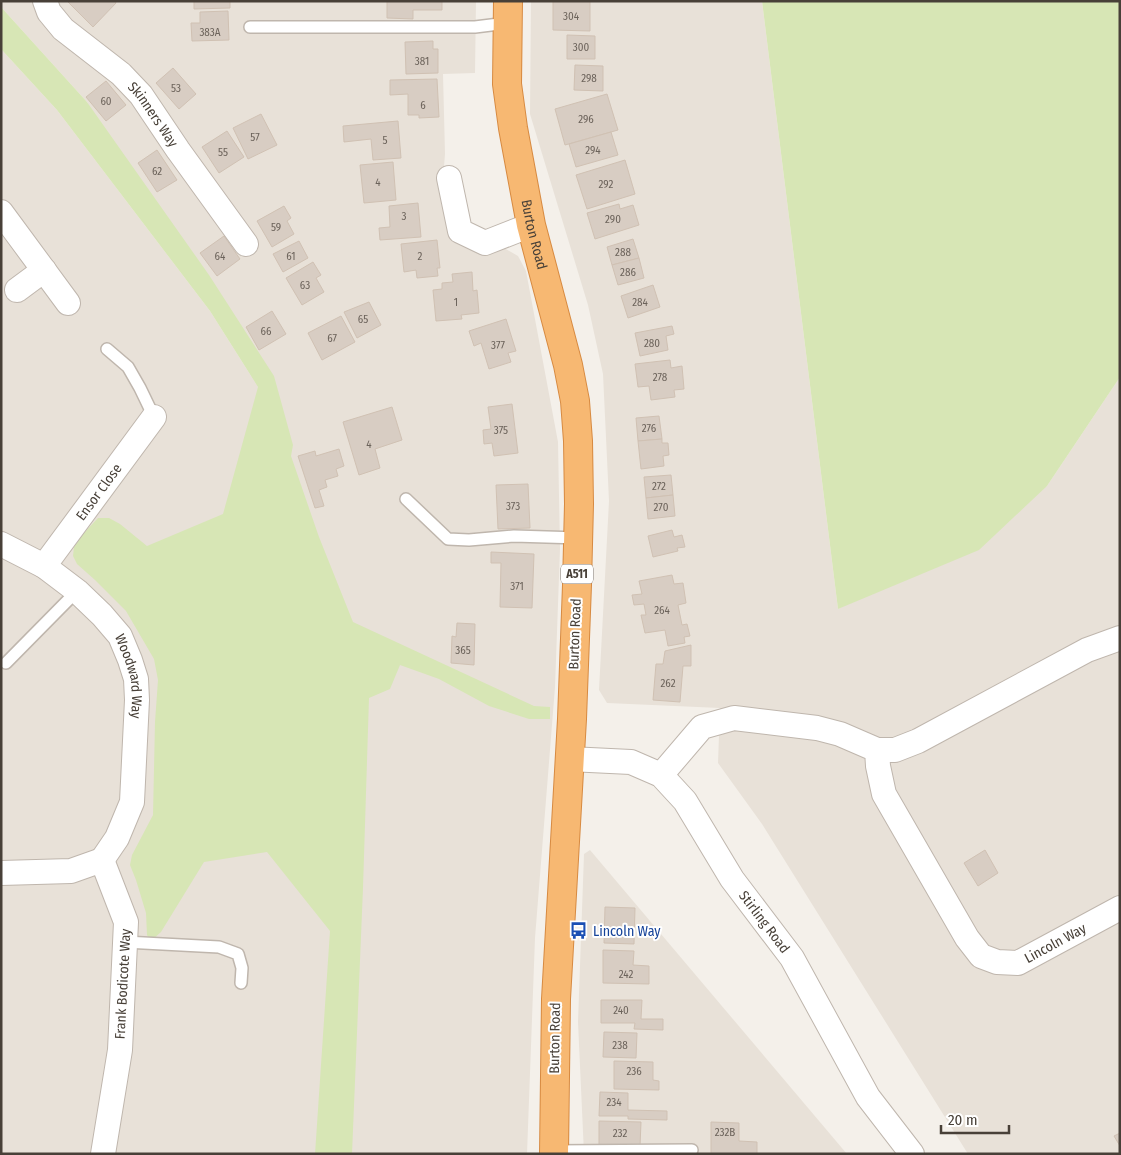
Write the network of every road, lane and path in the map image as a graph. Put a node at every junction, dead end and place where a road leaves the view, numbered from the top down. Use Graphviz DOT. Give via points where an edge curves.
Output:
graph roads {
  1 [pos="45,1"];
  2 [pos="507,12"];
  3 [pos="250,27"];
  4 [pos="449,178"];
  5 [pos="1,212"];
  6 [pos="531,225"];
  7 [pos="246,244"];
  8 [pos="44,270"];
  9 [pos="17,290"];
  10 [pos="68,303"];
  11 [pos="107,349"];
  12 [pos="154,417"];
  13 [pos="406,499"];
  14 [pos="579,538"];
  15 [pos="1,544"];
  16 [pos="44,566"];
  17 [pos="76,591"];
  18 [pos="1120,638"];
  19 [pos="6,663"];
  20 [pos="877,750"];
  21 [pos="568,758"];
  22 [pos="661,775"];
  23 [pos="102,860"];
  24 [pos="1,873"];
  25 [pos="1120,908"];
  26 [pos="125,942"];
  27 [pos="241,983"];
  28 [pos="692,1150"];
  29 [pos="554,1152"];
  30 [pos="104,1153"];
  31 [pos="912,1154"];
  1 -- 7 [label="street, Skinners Way" via="48,12 63,29 121,74 141,95"];
  2 -- 3 [label="lane" via="475,28"];
  2 -- 6 [label="highway, Burton Road / A511" via="508,93"];
  4 -- 6 [label="street" via="460,232 485,243"];
  5 -- 8 [label="street"];
  6 -- 14 [label="highway, Burton Road / A511" via="557,317 575,402"];
  8 -- 9 [label="street"];
  8 -- 10 [label="street"];
  11 -- 12 [label="lane" via="128,367"];
  12 -- 16 [label="street, Ensor Close"];
  13 -- 14 [label="lane" via="448,539"];
  14 -- 21 [label="highway, Burton Road / A511"];
  15 -- 16 [label="street, Woodward Way"];
  16 -- 17 [label="street, Woodward Way"];
  17 -- 19 [label="lane"];
  17 -- 23 [label="street, Woodward Way" via="120,636 136,679 138,700 132,802 117,838"];
  18 -- 20 [label="street" via="1087,650 918,741 895,750"];
  20 -- 22 [label="street" via="818,728 734,718 702,727"];
  20 -- 25 [label="street, Lincoln Way" via="884,794 962,930 981,956 997,962 1018,963"];
  21 -- 22 [label="street, Stirling Road" via="631,762"];
  21 -- 29 [label="highway, Burton Road / A511" via="556,999"];
  22 -- 31 [label="street, Stirling Road" via="685,800 732,879 792,958 868,1097"];
  23 -- 24 [label="street" via="71,871"];
  23 -- 26 [label="street, Frank Bodicote Way" via="126,922"];
  26 -- 27 [label="lane" via="219,947 232,951 238,954 242,968"];
  26 -- 30 [label="street, Frank Bodicote Way" via="120,1050"];
  28 -- 29 [label="lane"];
}
